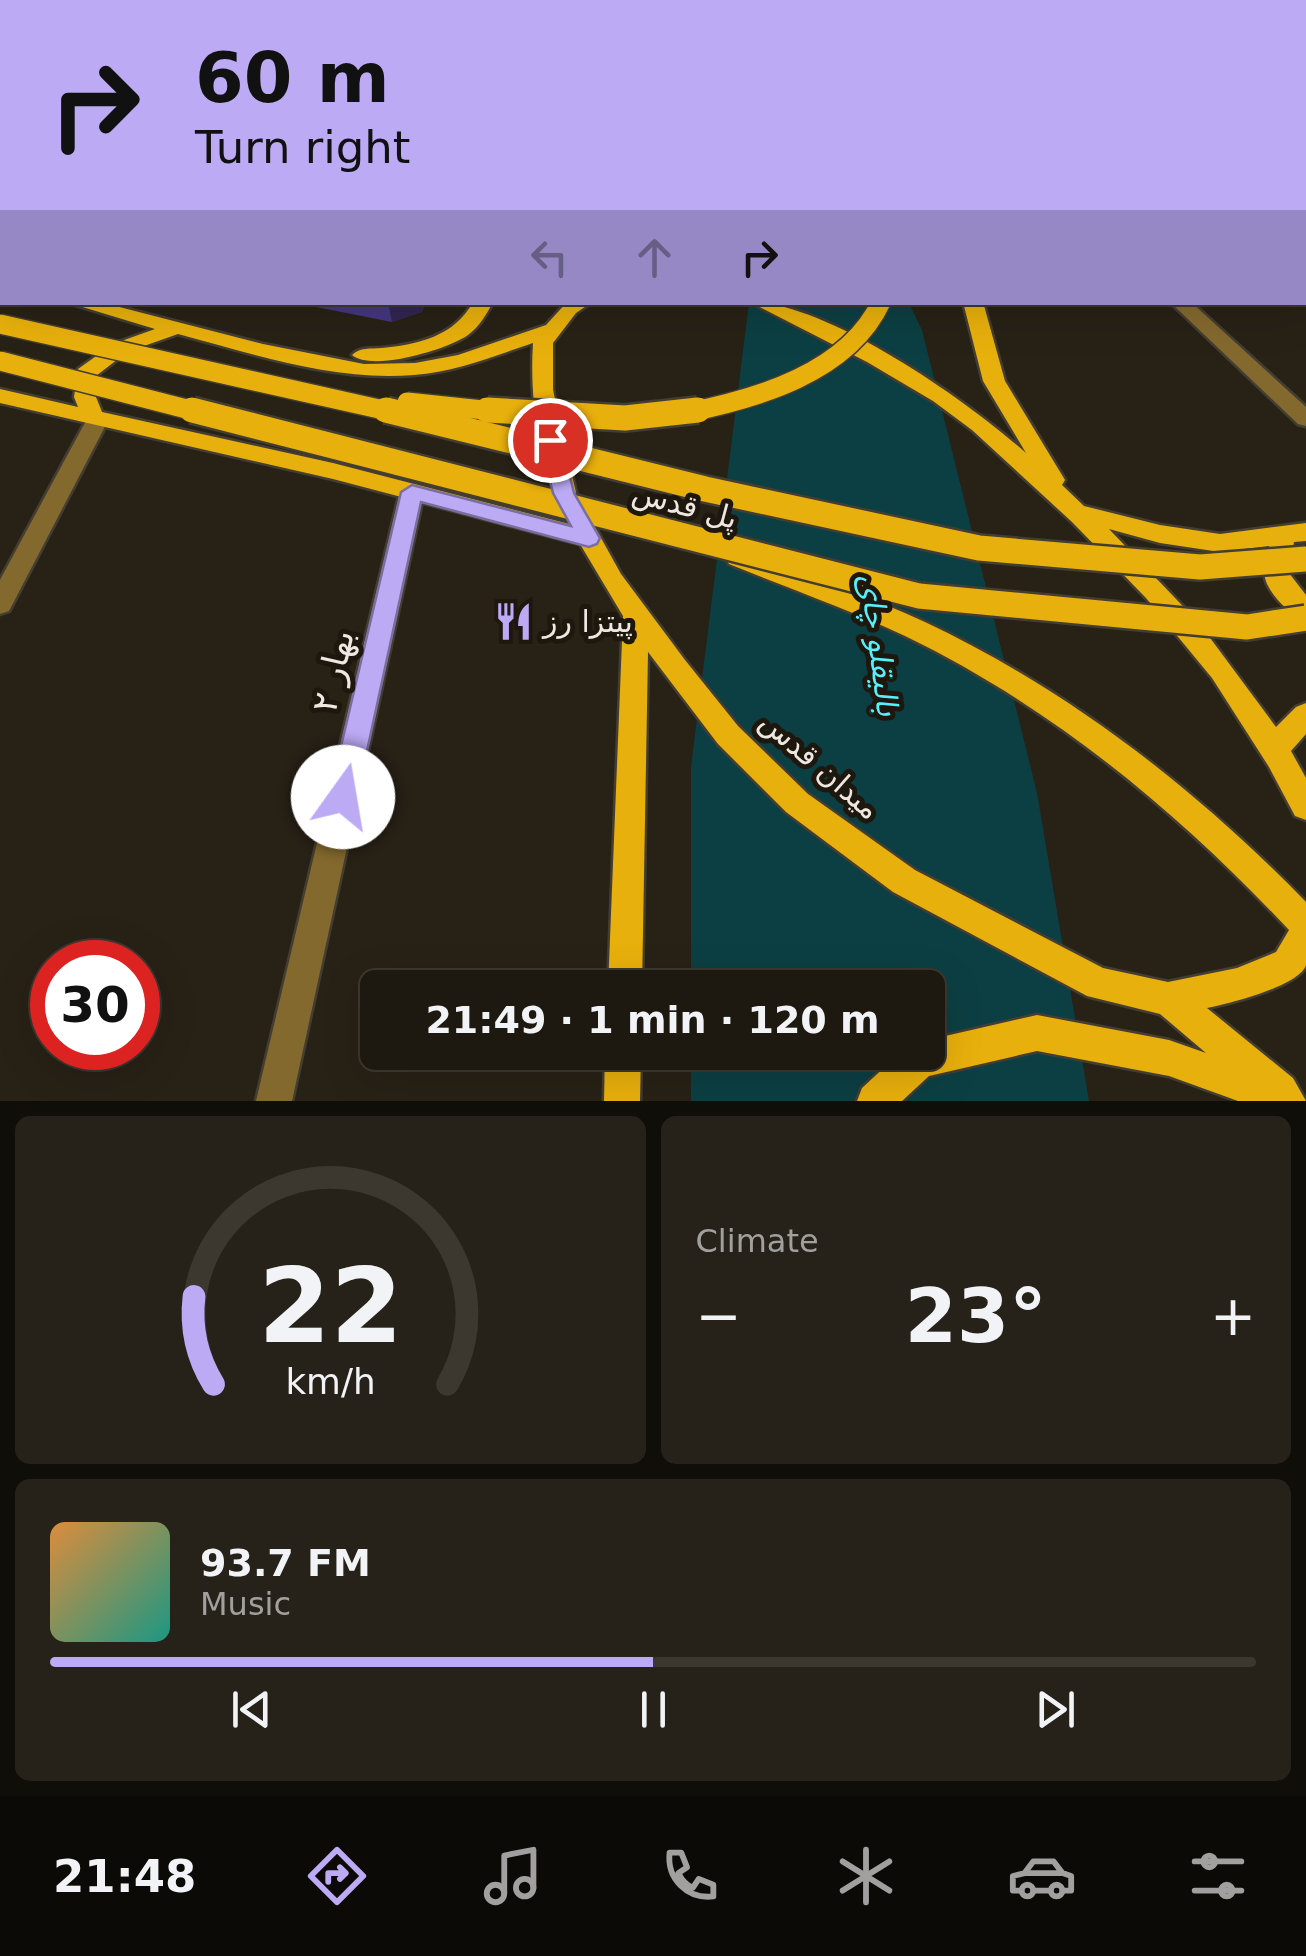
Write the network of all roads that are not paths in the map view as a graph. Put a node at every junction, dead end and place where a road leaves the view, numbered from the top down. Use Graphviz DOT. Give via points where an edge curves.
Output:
graph roads {
  1 [pos="86,305"];
  2 [pos="481,305"];
  3 [pos="573,305"];
  4 [pos="766,305"];
  5 [pos="879,305"];
  6 [pos="974,305"];
  7 [pos="1182,305"];
  8 [pos="0,324"];
  9 [pos="176,328"];
  10 [pos="550,330"];
  11 [pos="282,354"];
  12 [pos="0,361"];
  13 [pos="302,392"];
  14 [pos="0,396"];
  15 [pos="96,416"];
  16 [pos="1306,420"];
  17 [pos="412,492"];
  18 [pos="1071,507"];
  19 [pos="1297,533"];
  20 [pos="589,538"];
  21 [pos="701,543"];
  22 [pos="1306,559"];
  23 [pos="0,604"];
  24 [pos="1306,610"];
  25 [pos="636,612"];
  26 [pos="1306,618"];
  27 [pos="1306,715"];
  28 [pos="1276,747"];
  29 [pos="1306,807"];
  30 [pos="1306,929"];
  31 [pos="626,970"];
  32 [pos="1168,999"];
  33 [pos="623,1070"];
  34 [pos="274,1101"];
  35 [pos="622,1101"];
  36 [pos="875,1101"];
  37 [pos="1291,1101"];
  1 -- 9 [label="main road"];
  2 -- 11 [label="main road" via="469,328 425,346 384,354"];
  3 -- 10 [label="main road"];
  4 -- 18 [label="main road" via="844,339 944,397"];
  5 -- 13 [label="main road, bridge" via="856,340 813,370 759,395 694,412 558,416"];
  6 -- 18 [label="main road" via="994,381"];
  7 -- 16 [label="street"];
  8 -- 13 [label="main road, پل قدس, bridge"];
  9 -- 11 [label="main road"];
  9 -- 15 [label="main road" via="120,348 85,374 86,398"];
  10 -- 11 [label="main road" via="415,370 364,370"];
  10 -- 20 [label="main road, میدان قدس" via="543,343 542,390 550,440 564,493"];
  12 -- 21 [label="main road, پل قدس, bridge"];
  13 -- 22 [label="main road, پل قدس, bridge" via="979,548 1200,568"];
  14 -- 15 [label="main road"];
  15 -- 17 [label="main road"];
  15 -- 23 [label="street"];
  17 -- 20 [label="main road"];
  17 -- 34 [label="street, بهار ۲"];
  18 -- 19 [label="main road" via="1160,534 1220,543"];
  18 -- 28 [label="main road" via="1167,600"];
  19 -- 24 [label="main road" via="1278,550 1276,573"];
  20 -- 25 [label="main road, میدان قدس"];
  21 -- 26 [label="main road, پل قدس, bridge" via="919,596 1247,626"];
  21 -- 30 [label="main road, bridge" via="914,629 1013,681 1174,796 1255,870"];
  25 -- 31 [label="main road"];
  25 -- 32 [label="main road, میدان قدس" via="728,735 812,814 904,881 1099,984"];
  27 -- 28 [label="main road"];
  28 -- 29 [label="main road"];
  30 -- 32 [label="main road, میدان قدس" via="1288,964 1237,985"];
  32 -- 37 [label="main road"];
  33 -- 35 [label="main road"];
  36 -- 37 [label="main road" via="920,1060 1037,1033 1169,1058"];
}
